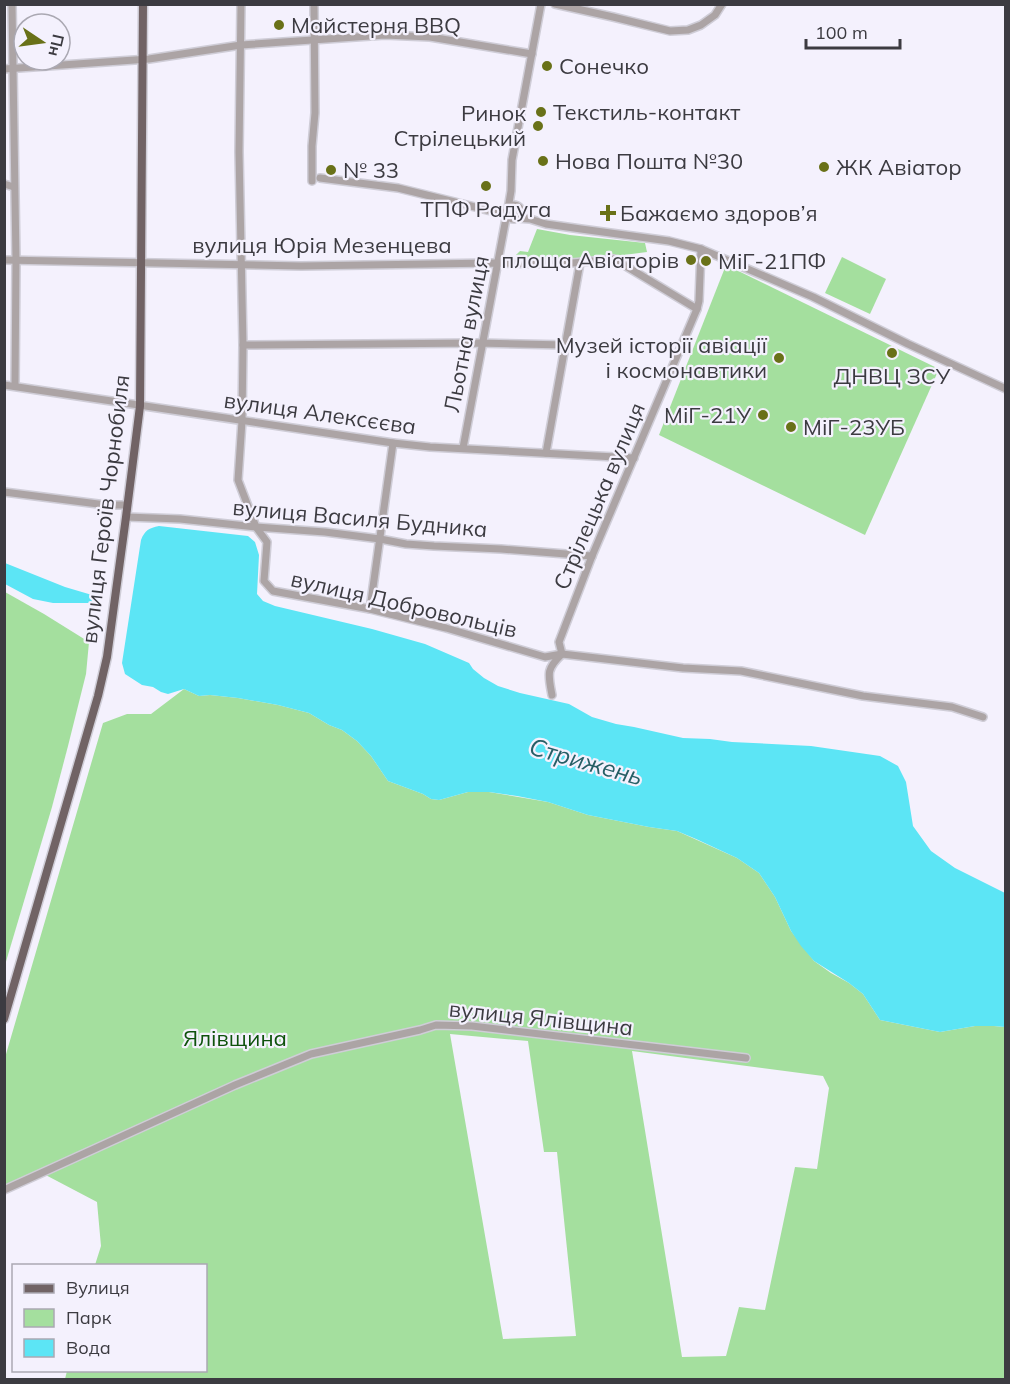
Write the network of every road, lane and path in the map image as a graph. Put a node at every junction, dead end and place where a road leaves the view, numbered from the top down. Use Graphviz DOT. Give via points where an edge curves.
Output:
graph roads {
  1 [pos="12,4"];
  2 [pos="143,4"];
  3 [pos="241,4"];
  4 [pos="314,4"];
  5 [pos="541,4"];
  6 [pos="555,4"];
  7 [pos="722,4"];
  8 [pos="314,39"];
  9 [pos="241,45"];
  10 [pos="532,54"];
  11 [pos="142,59"];
  12 [pos="9,68"];
  13 [pos="4,184"];
  14 [pos="14,187"];
  15 [pos="511,191"];
  16 [pos="520,208"];
  17 [pos="508,211"];
  18 [pos="516,218"];
  19 [pos="530,219"];
  20 [pos="505,227"];
  21 [pos="701,249"];
  22 [pos="4,260"];
  23 [pos="16,260"];
  24 [pos="141,263"];
  25 [pos="497,263"];
  26 [pos="580,263"];
  27 [pos="242,265"];
  28 [pos="696,309"];
  29 [pos="482,343"];
  30 [pos="243,345"];
  31 [pos="566,345"];
  32 [pos="4,385"];
  33 [pos="15,386"];
  34 [pos="1005,389"];
  35 [pos="140,406"];
  36 [pos="242,421"];
  37 [pos="393,443"];
  38 [pos="463,448"];
  39 [pos="546,453"];
  40 [pos="634,458"];
  41 [pos="4,492"];
  42 [pos="128,505"];
  43 [pos="126,517"];
  44 [pos="256,527"];
  45 [pos="380,539"];
  46 [pos="591,556"];
  47 [pos="370,609"];
  48 [pos="562,654"];
  49 [pos="552,694"];
  50 [pos="983,717"];
  51 [pos="4,1018"];
  52 [pos="746,1058"];
  53 [pos="4,1190"];
  1 -- 12 [label="street"];
  2 -- 11 [label="main road, вулиця Героїв Чорнобиля"];
  3 -- 9 [label="street, вулиця Добровольців"];
  4 -- 8 [label="street"];
  5 -- 10 [label="street, Льотна вулиця"];
  6 -- 7 [label="street" via="670,31 701,25"];
  8 -- 9 [label="street"];
  8 -- 10 [label="street" via="430,37"];
  8 -- 17 [label="street" via="312,146 316,180 398,188 487,210"];
  9 -- 11 [label="street"];
  9 -- 27 [label="street, вулиця Добровольців"];
  10 -- 15 [label="street, Льотна вулиця" via="512,160"];
  11 -- 12 [label="street"];
  11 -- 24 [label="main road, вулиця Героїв Чорнобиля"];
  12 -- 14 [label="street"];
  13 -- 14 [label="street"];
  14 -- 23 [label="street"];
  15 -- 16 [label="street, Льотна вулиця"];
  15 -- 17 [label="street, Льотна вулиця"];
  16 -- 17 [label="street" via="513,205"];
  16 -- 18 [label="street"];
  16 -- 19 [label="street, Льотна вулиця"];
  17 -- 18 [label="street" via="509,216"];
  17 -- 20 [label="street, Льотна вулиця"];
  18 -- 19 [label="street"];
  18 -- 20 [label="street, Льотна вулиця"];
  19 -- 21 [label="street"];
  20 -- 25 [label="street, Льотна вулиця"];
  21 -- 28 [label="street, Стрілецька вулиця"];
  21 -- 34 [label="street" via="813,297"];
  22 -- 23 [label="street, вулиця Юрія Мезенцева"];
  23 -- 24 [label="street, вулиця Юрія Мезенцева"];
  23 -- 33 [label="street"];
  24 -- 27 [label="street, вулиця Юрія Мезенцева"];
  24 -- 35 [label="main road, вулиця Героїв Чорнобиля"];
  25 -- 26 [label="street, вулиця Юрія Мезенцева"];
  25 -- 27 [label="street, вулиця Юрія Мезенцева"];
  25 -- 29 [label="street, Льотна вулиця"];
  26 -- 28 [label="street, вулиця Юрія Мезенцева" via="614,259"];
  26 -- 31 [label="street"];
  27 -- 30 [label="street, вулиця Добровольців"];
  28 -- 40 [label="street, Стрілецька вулиця"];
  29 -- 30 [label="street"];
  29 -- 31 [label="street"];
  29 -- 38 [label="street, Льотна вулиця"];
  30 -- 36 [label="street, вулиця Добровольців"];
  31 -- 39 [label="street"];
  32 -- 33 [label="street, вулиця Алексєєва"];
  33 -- 35 [label="street, вулиця Алексєєва"];
  35 -- 36 [label="street, вулиця Алексєєва"];
  35 -- 42 [label="main road, вулиця Героїв Чорнобиля"];
  36 -- 37 [label="street, вулиця Алексєєва"];
  36 -- 44 [label="street, вулиця Добровольців" via="238,480"];
  37 -- 38 [label="street, вулиця Алексєєва"];
  37 -- 45 [label="street"];
  38 -- 39 [label="street, вулиця Алексєєва"];
  39 -- 40 [label="street, вулиця Алексєєва"];
  40 -- 46 [label="street, Стрілецька вулиця"];
  41 -- 42 [label="street"];
  42 -- 43 [label="main road, вулиця Героїв Чорнобиля"];
  43 -- 44 [label="street, вулиця Василя Будника"];
  43 -- 51 [label="main road, вулиця Героїв Чорнобиля" via="98,696"];
  44 -- 45 [label="street, вулиця Василя Будника"];
  44 -- 47 [label="street, вулиця Добровольців" via="267,542 264,581 273,591"];
  45 -- 46 [label="street, вулиця Василя Будника"];
  45 -- 47 [label="street"];
  46 -- 48 [label="street, Стрілецька вулиця" via="560,642"];
  47 -- 48 [label="street, вулиця Добровольців" via="545,657"];
  48 -- 49 [label="street, Стрілецька вулиця" via="552,664 548,677"];
  48 -- 50 [label="street" via="769,676 863,696 952,707"];
  52 -- 53 [label="street, вулиця Ялівщина" via="472,1026 429,1026 311,1054"];
}
